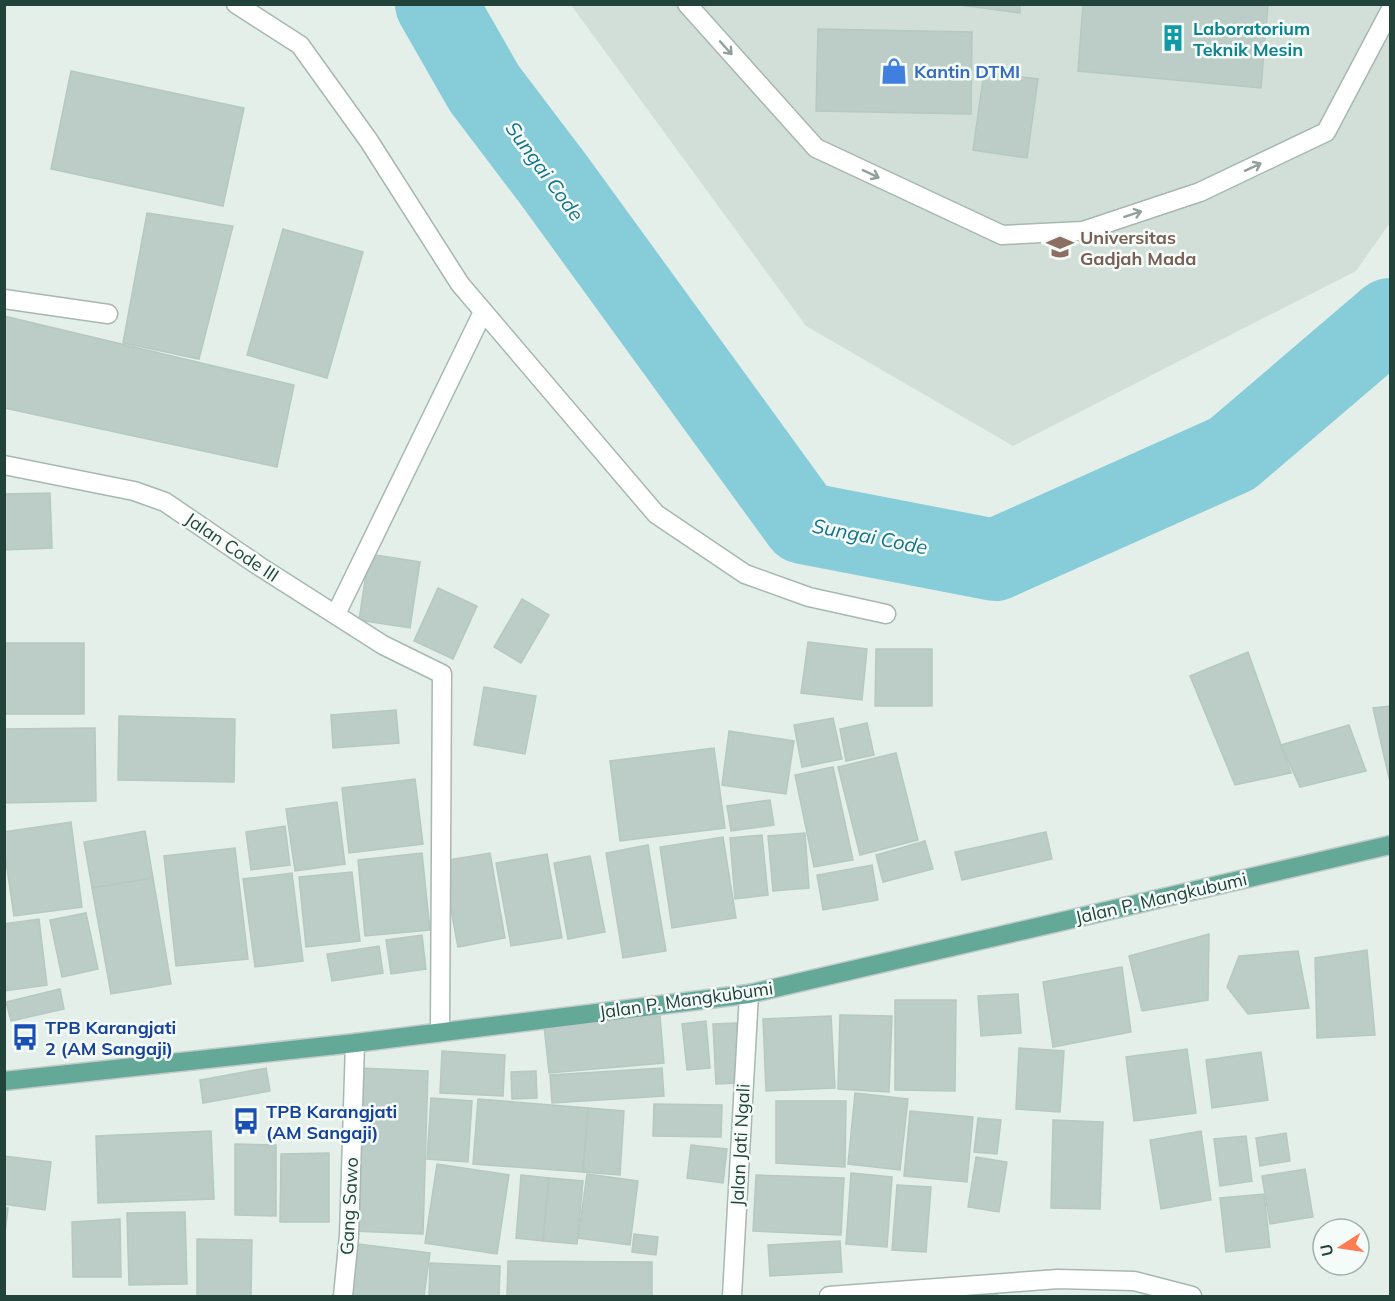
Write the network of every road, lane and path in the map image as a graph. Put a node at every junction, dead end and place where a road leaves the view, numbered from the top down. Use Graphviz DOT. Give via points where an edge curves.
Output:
graph roads {
  1 [pos="236,4"];
  2 [pos="687,4"];
  3 [pos="1390,11"];
  4 [pos="4,299"];
  5 [pos="483,312"];
  6 [pos="108,314"];
  7 [pos="4,465"];
  8 [pos="336,614"];
  9 [pos="886,614"];
  10 [pos="1390,845"];
  11 [pos="749,994"];
  12 [pos="440,1031"];
  13 [pos="355,1043"];
  14 [pos="4,1081"];
  15 [pos="343,1296"];
  16 [pos="732,1296"];
  17 [pos="829,1296"];
  18 [pos="853,1296"];
  19 [pos="1192,1296"];
  1 -- 5 [label="street" via="300,45 369,141 460,284"];
  2 -- 3 [label="street, one-way" via="816,148 1002,235 1083,231 1200,192 1326,132"];
  4 -- 6 [label="street"];
  5 -- 8 [label="street"];
  5 -- 9 [label="street" via="656,514 745,574 809,597"];
  7 -- 8 [label="street, Jalan Code III" via="134,491 165,502"];
  8 -- 12 [label="street, Jalan Code III" via="383,645 442,674"];
  10 -- 11 [label="main road, Jalan P. Mangkubumi"];
  11 -- 12 [label="main road, Jalan P. Mangkubumi"];
  11 -- 16 [label="street, Jalan Jati Ngali"];
  12 -- 13 [label="main road, Jalan P. Mangkubumi"];
  13 -- 14 [label="main road, Jalan P. Mangkubumi"];
  13 -- 15 [label="street, Gang Sawo"];
  17 -- 18 [label="street"];
  18 -- 19 [label="street" via="1058,1279 1134,1281"];
}
